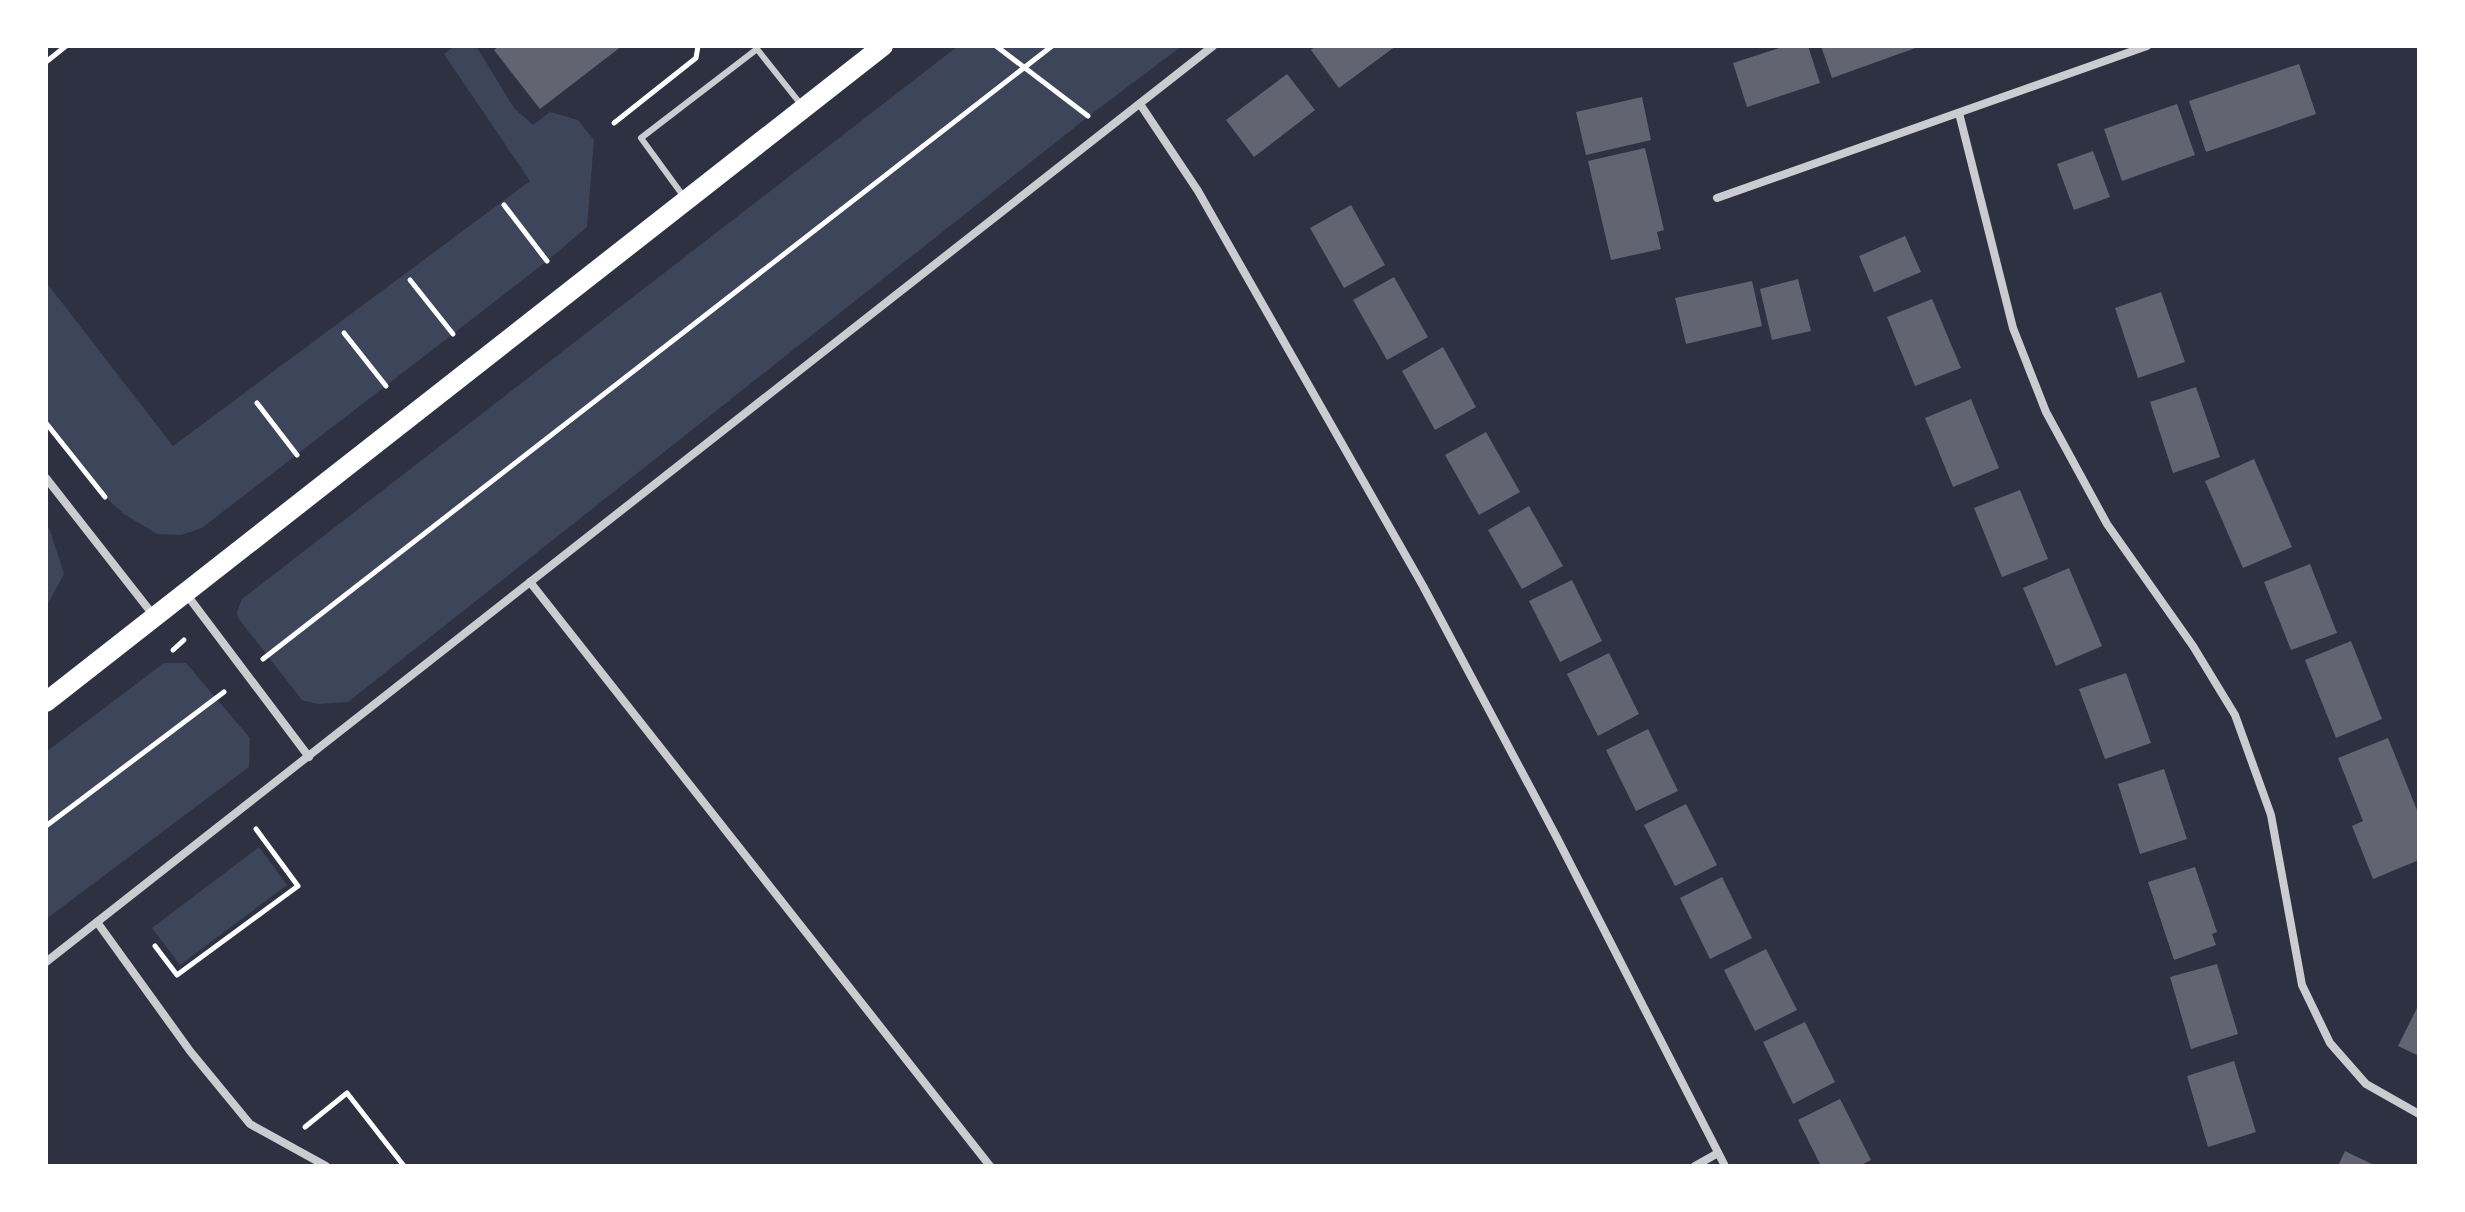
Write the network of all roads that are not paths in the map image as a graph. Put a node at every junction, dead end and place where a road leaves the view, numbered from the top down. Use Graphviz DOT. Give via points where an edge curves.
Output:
graph roads {
  1 [pos="883,46"];
  2 [pos="1213,46"];
  3 [pos="2147,46"];
  4 [pos="1140,104"];
  5 [pos="803,108"];
  6 [pos="1959,113"];
  7 [pos="1717,198"];
  8 [pos="686,200"];
  9 [pos="46,478"];
  10 [pos="530,582"];
  11 [pos="186,593"];
  12 [pos="154,616"];
  13 [pos="46,702"];
  14 [pos="309,757"];
  15 [pos="97,922"];
  16 [pos="46,962"];
  17 [pos="2419,1114"];
  18 [pos="1718,1153"];
  19 [pos="326,1166"];
  20 [pos="990,1166"];
  21 [pos="1695,1166"];
  22 [pos="1725,1166"];
  1 -- 5 [label="main road"];
  2 -- 4 [label="street"];
  3 -- 6 [label="street"];
  4 -- 10 [label="street"];
  4 -- 18 [label="street" via="1198,191 1423,586"];
  5 -- 8 [label="main road"];
  5 -- 8 [label="lane" via="757,49 641,138"];
  6 -- 7 [label="street"];
  6 -- 17 [label="street" via="2013,328 2046,412 2107,524 2235,715 2271,815 2302,985 2330,1043 2366,1084"];
  8 -- 11 [label="main road"];
  9 -- 12 [label="street"];
  10 -- 14 [label="street"];
  10 -- 20 [label="street"];
  11 -- 12 [label="main road"];
  11 -- 14 [label="street"];
  12 -- 13 [label="main road"];
  14 -- 15 [label="street"];
  15 -- 16 [label="street"];
  15 -- 19 [label="street" via="250,1124"];
  18 -- 21 [label="street"];
  18 -- 22 [label="street"];
}
